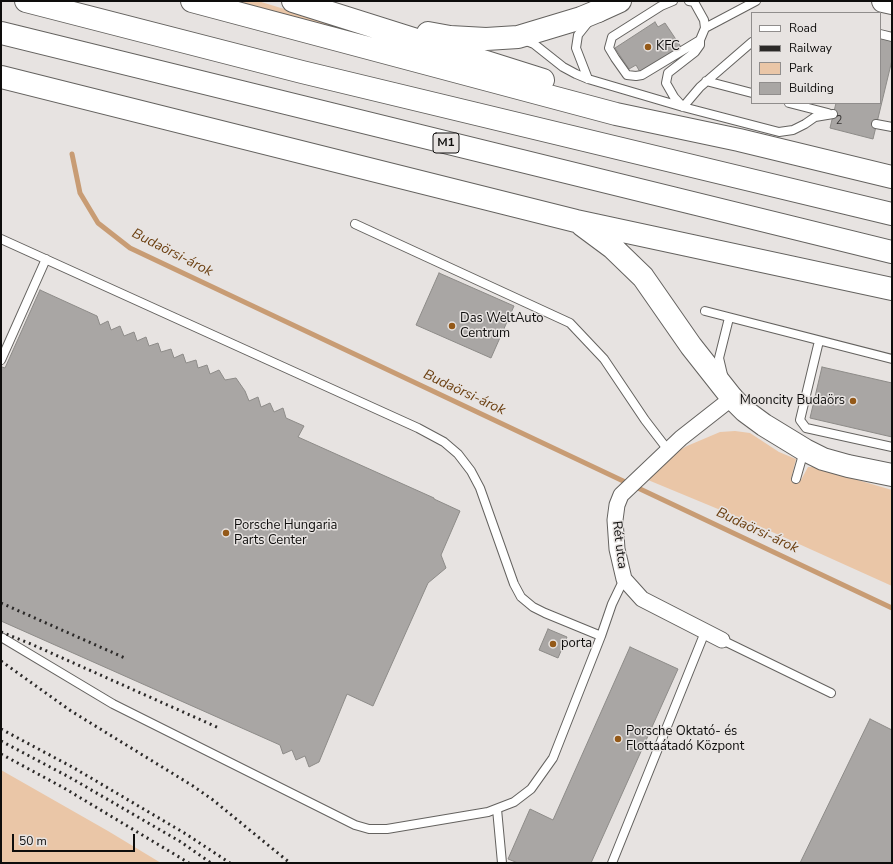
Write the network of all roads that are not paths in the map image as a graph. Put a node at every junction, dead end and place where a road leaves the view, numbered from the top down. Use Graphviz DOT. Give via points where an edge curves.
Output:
graph roads {
  1 [pos="26,1"];
  2 [pos="192,1"];
  3 [pos="293,1"];
  4 [pos="620,1"];
  5 [pos="673,1"];
  6 [pos="689,1"];
  7 [pos="756,1"];
  8 [pos="883,1"];
  9 [pos="892,3"];
  10 [pos="598,11"];
  11 [pos="346,17"];
  12 [pos="705,28"];
  13 [pos="1,33"];
  14 [pos="881,34"];
  15 [pos="518,37"];
  16 [pos="892,37"];
  17 [pos="700,40"];
  18 [pos="751,43"];
  19 [pos="1,77"];
  20 [pos="588,79"];
  21 [pos="706,81"];
  22 [pos="1,82"];
  23 [pos="45,89"];
  24 [pos="751,93"];
  25 [pos="793,104"];
  26 [pos="683,107"];
  27 [pos="876,124"];
  28 [pos="892,127"];
  29 [pos="739,140"];
  30 [pos="892,177"];
  31 [pos="892,214"];
  32 [pos="576,221"];
  33 [pos="355,224"];
  34 [pos="1,239"];
  35 [pos="892,252"];
  36 [pos="46,259"];
  37 [pos="888,293"];
  38 [pos="705,311"];
  39 [pos="729,318"];
  40 [pos="819,341"];
  41 [pos="892,359"];
  42 [pos="1,360"];
  43 [pos="732,398"];
  44 [pos="892,447"];
  45 [pos="668,450"];
  46 [pos="805,450"];
  47 [pos="892,475"];
  48 [pos="796,479"];
  49 [pos="624,579"];
  50 [pos="705,632"];
  51 [pos="601,636"];
  52 [pos="1,637"];
  53 [pos="722,640"];
  54 [pos="831,693"];
  55 [pos="497,809"];
  56 [pos="502,863"];
  57 [pos="612,863"];
  1 -- 31 [label="main road" via="302,72"];
  2 -- 29 [label="main road" via="616,114"];
  3 -- 11 [label="main road"];
  4 -- 10 [label="main road"];
  5 -- 17 [label="lane" via="612,37 609,48 627,75 642,75"];
  6 -- 12 [label="lane" via="694,2 704,20"];
  7 -- 12 [label="lane"];
  8 -- 9 [label="main road"];
  10 -- 15 [label="main road"];
  10 -- 20 [label="lane" via="578,35 576,48"];
  11 -- 15 [label="main road" via="450,37"];
  11 -- 29 [label="main road"];
  12 -- 17 [label="lane"];
  13 -- 35 [label="main road, M1"];
  14 -- 16 [label="lane"];
  15 -- 20 [label="lane" via="534,44 563,67"];
  17 -- 26 [label="lane" via="695,52 668,73 666,83"];
  18 -- 21 [label="lane"];
  19 -- 23 [label="main road"];
  20 -- 26 [label="lane"];
  21 -- 24 [label="lane"];
  21 -- 26 [label="lane"];
  22 -- 23 [label="main road"];
  23 -- 32 [label="main road"];
  25 -- 26 [label="lane" via="833,114 815,117 793,130 779,132"];
  27 -- 28 [label="lane"];
  29 -- 30 [label="main road"];
  32 -- 37 [label="main road" via="841,279"];
  32 -- 43 [label="main road" via="643,276 691,346"];
  33 -- 45 [label="lane" via="570,323 604,358"];
  34 -- 36 [label="lane"];
  36 -- 42 [label="lane"];
  36 -- 51 [label="lane" via="444,442 471,470 480,488 521,597 545,613"];
  38 -- 39 [label="lane"];
  39 -- 40 [label="lane"];
  39 -- 43 [label="lane" via="719,358"];
  40 -- 41 [label="lane"];
  40 -- 44 [label="lane" via="800,420 806,428"];
  43 -- 45 [label="street, Rét utca"];
  43 -- 46 [label="main road" via="764,426"];
  45 -- 49 [label="street, Rét utca" via="621,494 616,505 618,549"];
  46 -- 47 [label="main road" via="823,459"];
  46 -- 48 [label="lane"];
  49 -- 50 [label="street, Rét utca" via="642,599"];
  49 -- 51 [label="lane"];
  50 -- 53 [label="street, Rét utca"];
  50 -- 57 [label="lane"];
  51 -- 55 [label="lane" via="552,758 531,789 514,802"];
  52 -- 55 [label="lane" via="113,704 355,825 369,829 387,829"];
  53 -- 54 [label="lane"];
  55 -- 56 [label="lane"];
}
